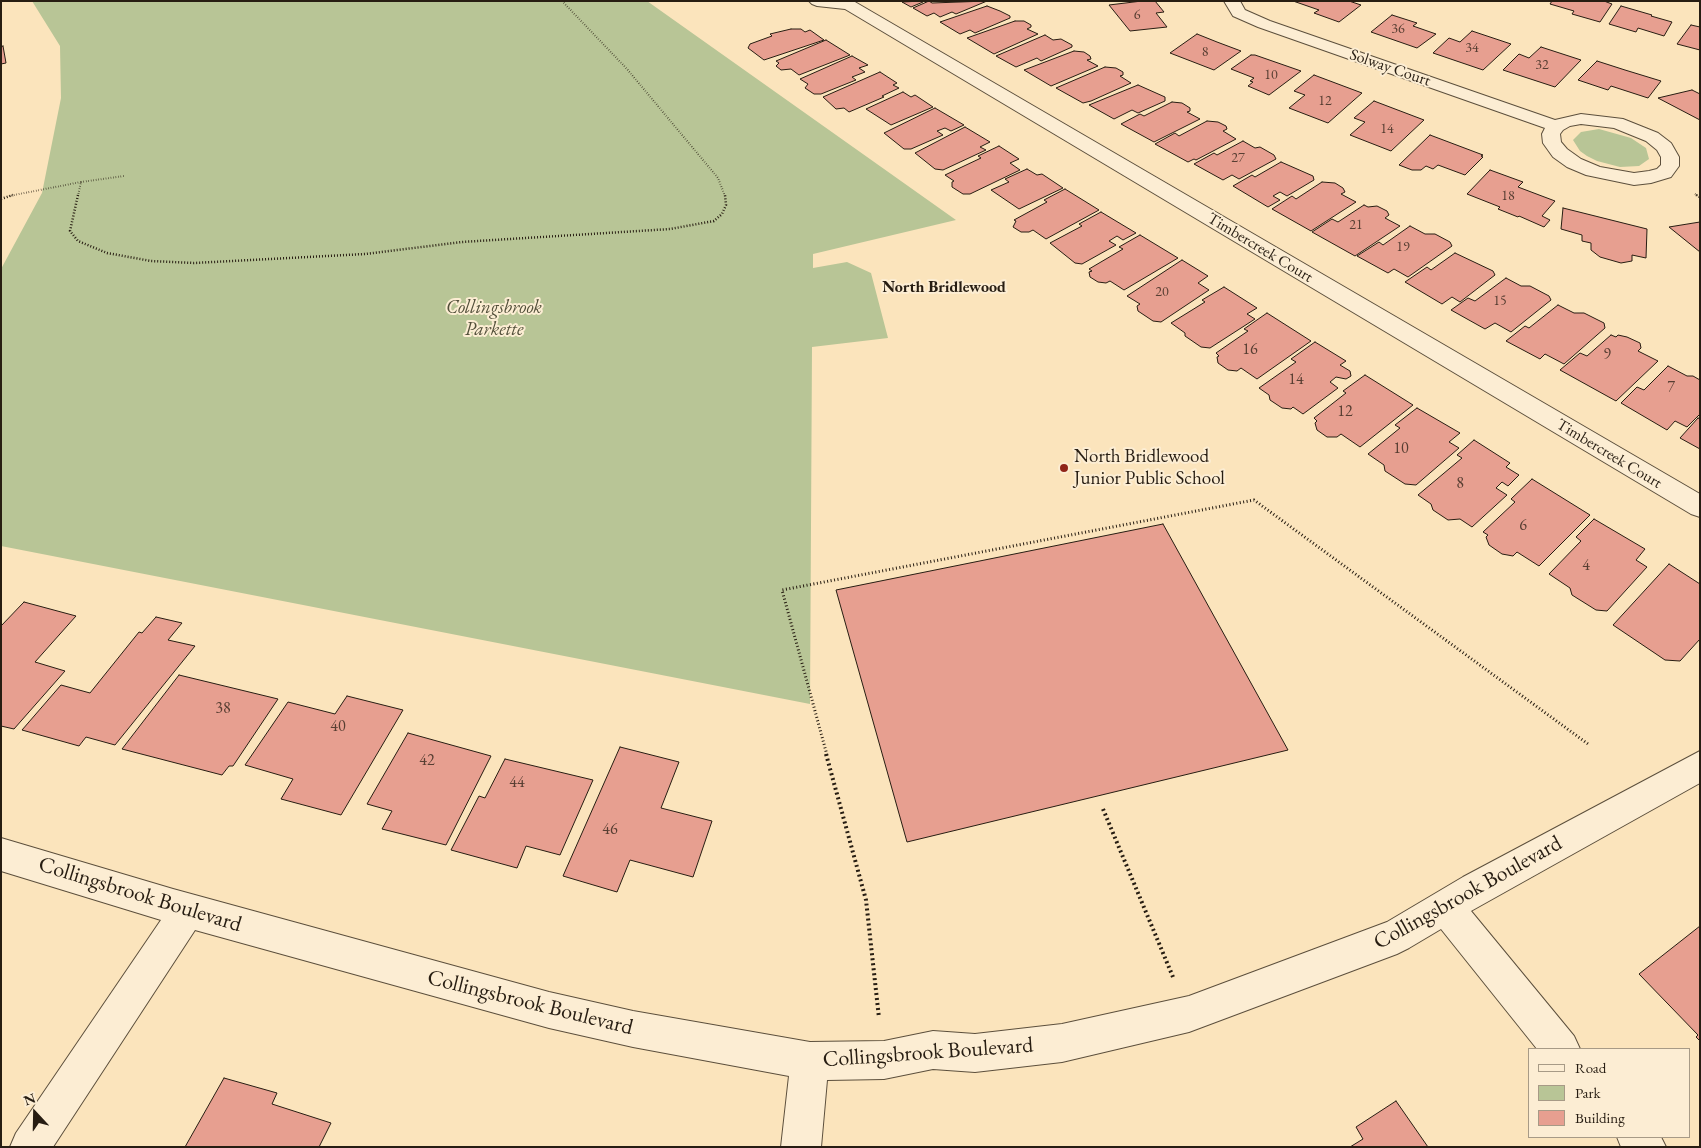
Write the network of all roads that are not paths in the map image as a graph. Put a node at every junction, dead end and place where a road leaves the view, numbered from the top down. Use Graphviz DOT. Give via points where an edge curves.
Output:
graph roads {
  1 [pos="817,1"];
  2 [pos="1232,1"];
  3 [pos="1556,126"];
  4 [pos="1700,507"];
  5 [pos="1700,766"];
  6 [pos="1,854"];
  7 [pos="1445,907"];
  8 [pos="188,910"];
  9 [pos="1560,1048"];
  10 [pos="810,1061"];
  11 [pos="30,1147"];
  12 [pos="801,1147"];
  1 -- 4 [label="street, Timbercreek Court" via="849,5"];
  2 -- 3 [label="street, Solway Court" via="1239,13 1264,24"];
  3 -- 3 [label="street" via="1551,134 1552,143 1574,163 1592,171 1634,179 1651,178 1664,173 1670,166 1670,157 1664,147 1636,129 1598,119 1566,121"];
  5 -- 7 [label="street, Collingsbrook Boulevard"];
  6 -- 8 [label="street, Collingsbrook Boulevard"];
  7 -- 9 [label="street"];
  7 -- 10 [label="street, Collingsbrook Boulevard" via="1397,936 1189,1014 1062,1043 975,1053 933,1050 884,1060"];
  8 -- 10 [label="street, Collingsbrook Boulevard" via="549,1010 633,1029"];
  8 -- 11 [label="street"];
  10 -- 12 [label="street"];
}
